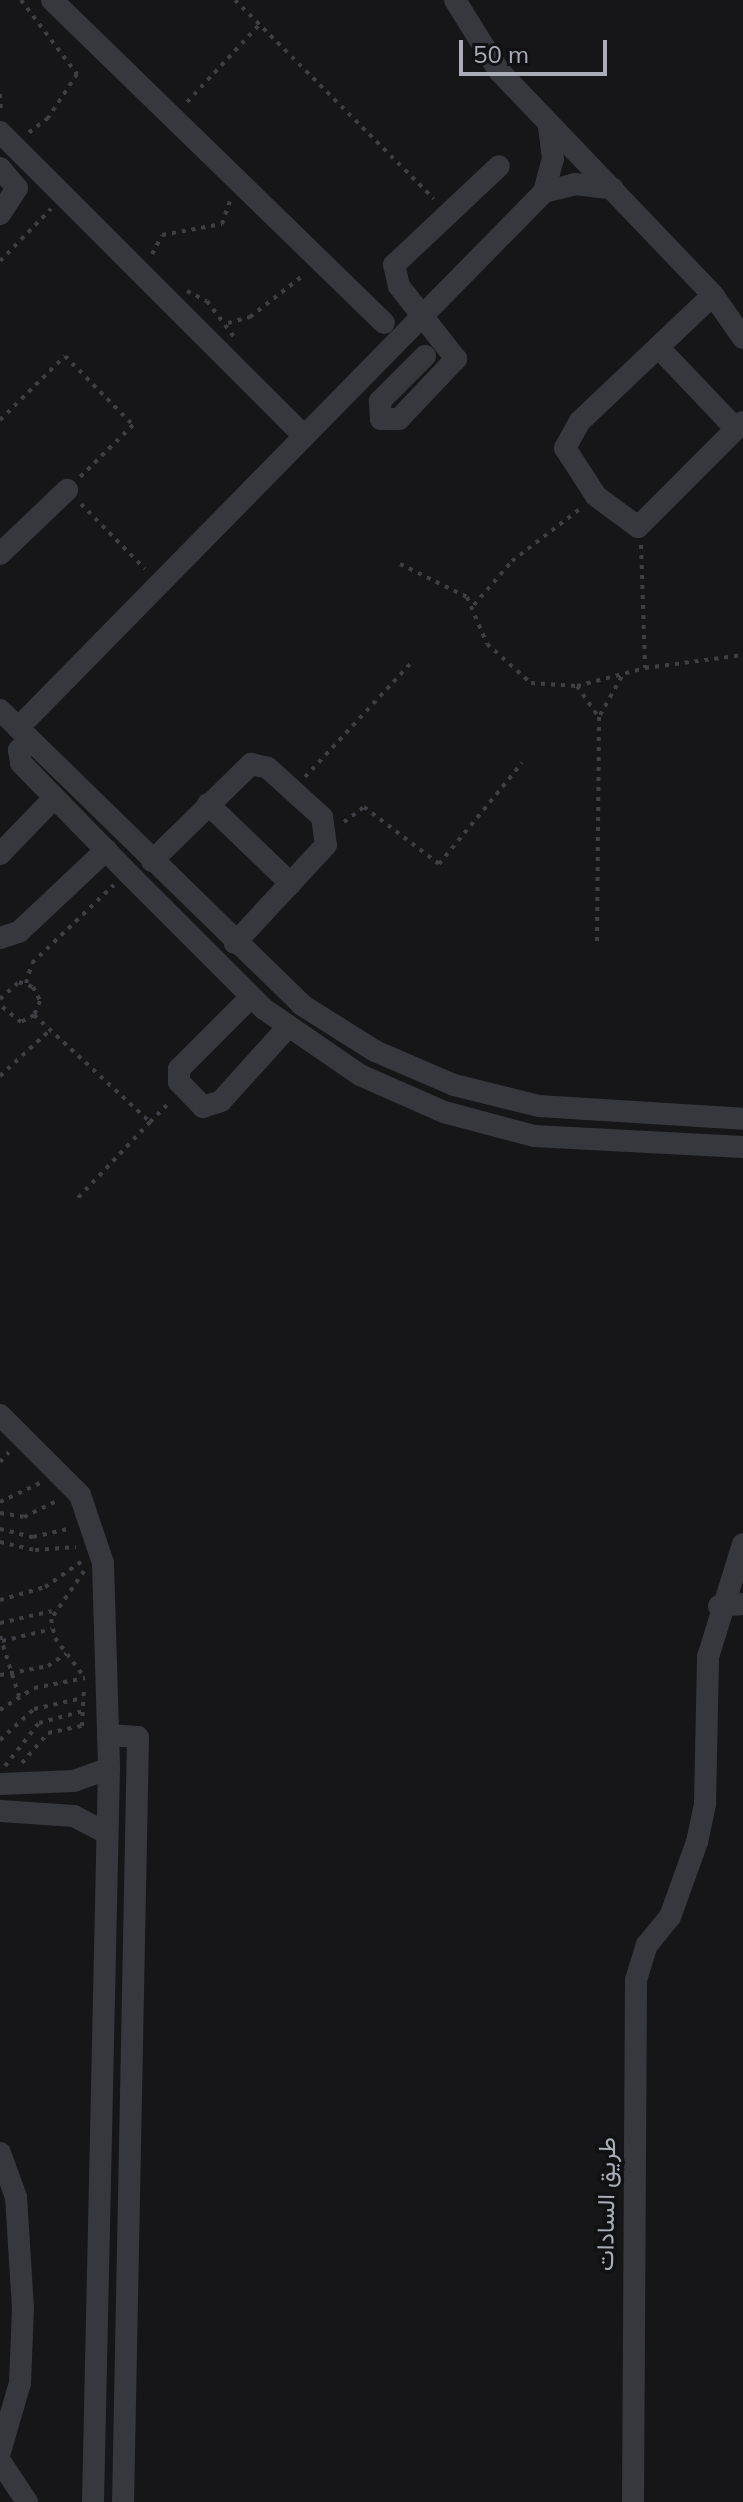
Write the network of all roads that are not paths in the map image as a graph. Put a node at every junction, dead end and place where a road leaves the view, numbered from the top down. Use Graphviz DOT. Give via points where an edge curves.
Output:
graph roads {
  1 [pos="52,0"];
  2 [pos="455,0"];
  3 [pos="549,124"];
  4 [pos="8,127"];
  5 [pos="499,166"];
  6 [pos="0,168"];
  7 [pos="613,189"];
  8 [pos="544,192"];
  9 [pos="0,214"];
  10 [pos="713,295"];
  11 [pos="425,315"];
  12 [pos="384,323"];
  13 [pos="743,338"];
  14 [pos="658,347"];
  15 [pos="425,356"];
  16 [pos="740,426"];
  17 [pos="303,435"];
  18 [pos="67,490"];
  19 [pos="0,554"];
  20 [pos="0,710"];
  21 [pos="23,734"];
  22 [pos="54,798"];
  23 [pos="208,804"];
  24 [pos="106,850"];
  25 [pos="0,854"];
  26 [pos="152,861"];
  27 [pos="291,884"];
  28 [pos="0,938"];
  29 [pos="235,943"];
  30 [pos="251,997"];
  31 [pos="287,1028"];
  32 [pos="743,1119"];
  33 [pos="743,1147"];
  34 [pos="0,1415"];
  35 [pos="743,1544"];
  36 [pos="743,1604"];
  37 [pos="719,1606"];
  38 [pos="108,1735"];
  39 [pos="109,1768"];
  40 [pos="4,1783"];
  41 [pos="51,1784"];
  42 [pos="0,1811"];
  43 [pos="52,1812"];
  44 [pos="106,1833"];
  45 [pos="0,2153"];
  46 [pos="0,2452"];
  47 [pos="0,2461"];
  48 [pos="27,2502"];
  49 [pos="93,2502"];
  50 [pos="123,2502"];
  51 [pos="633,2502"];
  1 -- 12 [label="street"];
  2 -- 3 [label="street" via="499,71"];
  3 -- 7 [label="street"];
  3 -- 8 [label="street" via="553,159"];
  4 -- 17 [label="street" via="64,196"];
  5 -- 11 [label="street" via="394,265 399,286"];
  6 -- 9 [label="street" via="17,188"];
  7 -- 8 [label="street" via="575,184"];
  7 -- 10 [label="street"];
  8 -- 11 [label="street"];
  10 -- 13 [label="street"];
  10 -- 14 [label="street"];
  11 -- 15 [label="street" via="451,343 454,365 399,419 381,419 380,401"];
  11 -- 17 [label="street"];
  14 -- 16 [label="street"];
  14 -- 16 [label="street" via="565,440 570,464 596,496 638,527"];
  17 -- 21 [label="street"];
  18 -- 19 [label="street"];
  20 -- 21 [label="street"];
  21 -- 22 [label="street" via="19,759"];
  21 -- 26 [label="street"];
  22 -- 24 [label="street"];
  22 -- 25 [label="street"];
  23 -- 26 [label="street"];
  23 -- 27 [label="street"];
  23 -- 27 [label="street" via="251,764 268,768 327,822 328,839"];
  24 -- 28 [label="street" via="13,936"];
  24 -- 30 [label="street"];
  26 -- 29 [label="street"];
  27 -- 29 [label="street"];
  29 -- 32 [label="street" via="339,1031 454,1085 595,1113"];
  30 -- 31 [label="street"];
  30 -- 31 [label="street" via="179,1069 184,1087 203,1107 215,1106"];
  31 -- 33 [label="street" via="405,1097 488,1126 593,1143"];
  34 -- 38 [label="street" via="72,1486 95,1541"];
  35 -- 37 [label="street"];
  36 -- 37 [label="street"];
  37 -- 51 [label="street, طريق السادات" via="708,1657 705,1803 670,1917 647,1945 636,1980"];
  38 -- 39 [label="street"];
  38 -- 50 [label="street" via="138,1737"];
  39 -- 41 [label="street"];
  39 -- 44 [label="street"];
  40 -- 41 [label="street"];
  41 -- 43 [label="street"];
  42 -- 43 [label="street"];
  43 -- 44 [label="street"];
  44 -- 49 [label="street"];
  45 -- 46 [label="street" via="16,2197 23,2308 20,2383"];
  47 -- 48 [label="street"];
}
